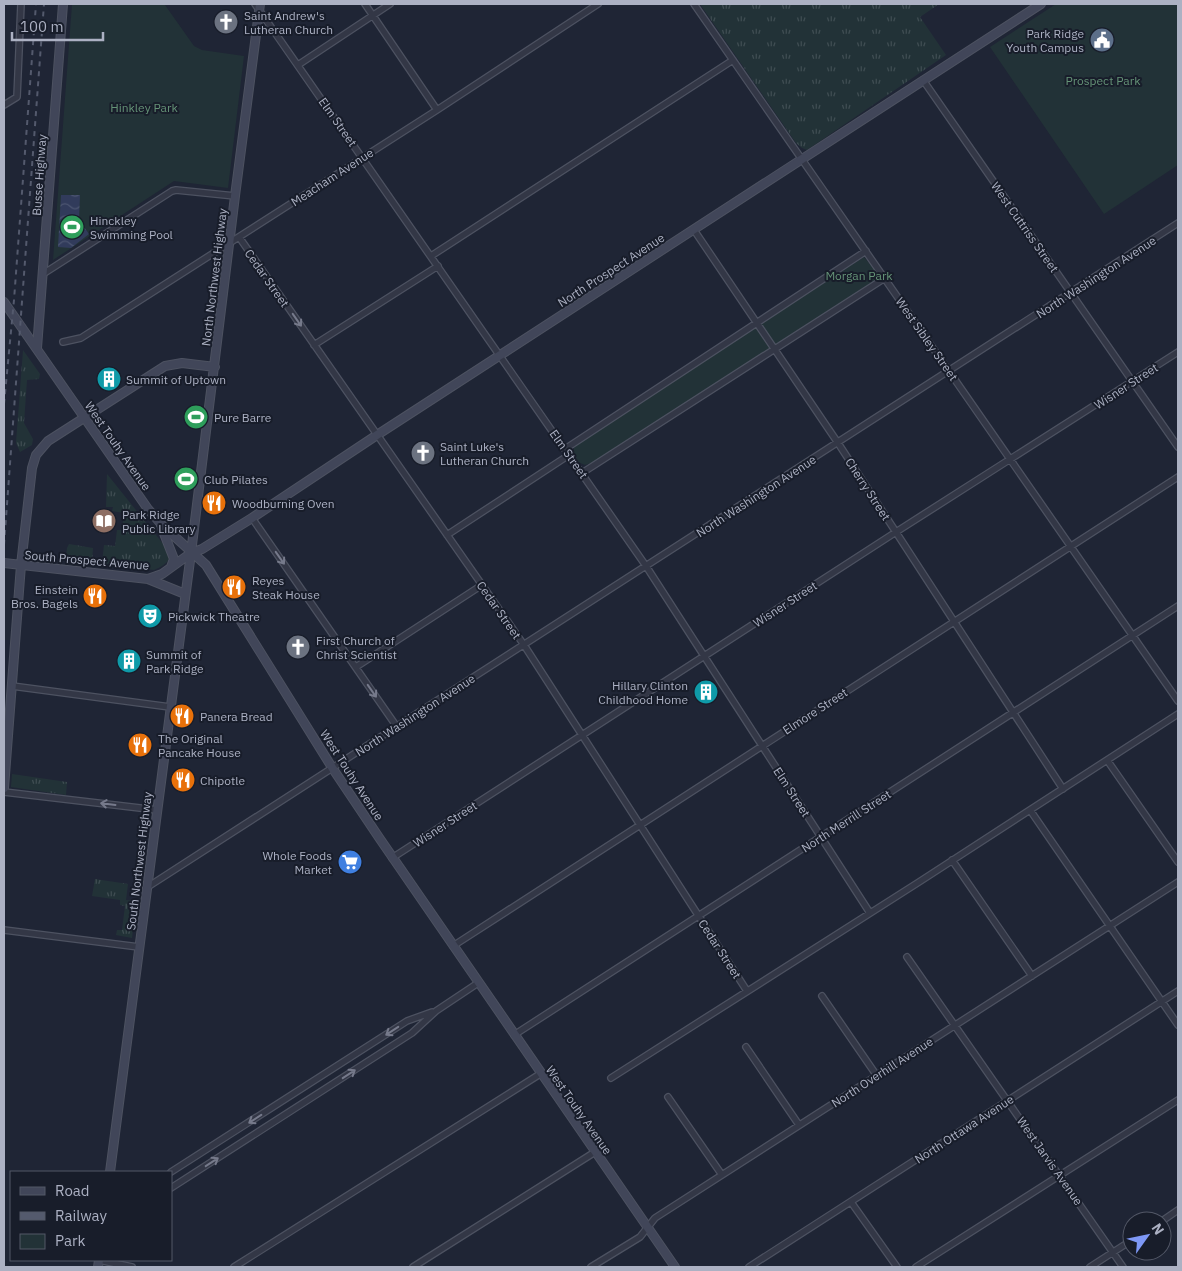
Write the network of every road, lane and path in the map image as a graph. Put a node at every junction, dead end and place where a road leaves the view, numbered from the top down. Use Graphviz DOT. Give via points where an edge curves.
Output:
graph roads {
  1 [pos="21,4"];
  2 [pos="63,4"];
  3 [pos="365,4"];
  4 [pos="390,4"];
  5 [pos="598,4"];
  6 [pos="694,4"];
  7 [pos="1041,4"];
  8 [pos="258,6"];
  9 [pos="373,15"];
  10 [pos="733,60"];
  11 [pos="298,65"];
  12 [pos="923,80"];
  13 [pos="4,106"];
  14 [pos="437,110"];
  15 [pos="362,157"];
  16 [pos="802,158"];
  17 [pos="234,196"];
  18 [pos="1178,223"];
  19 [pos="694,230"];
  20 [pos="239,237"];
  21 [pos="229,243"];
  22 [pos="866,251"];
  23 [pos="431,256"];
  24 [pos="438,266"];
  25 [pos="43,274"];
  26 [pos="885,278"];
  27 [pos="1071,293"];
  28 [pos="4,302"];
  29 [pos="757,323"];
  30 [pos="63,342"];
  31 [pos="314,345"];
  32 [pos="37,348"];
  33 [pos="774,349"];
  34 [pos="1178,352"];
  35 [pos="500,355"];
  36 [pos="214,367"];
  37 [pos="950,371"];
  38 [pos="1132,382"];
  39 [pos="84,418"];
  40 [pos="377,435"];
  41 [pos="838,443"];
  42 [pos="565,448"];
  43 [pos="1178,448"];
  44 [pos="569,455"];
  45 [pos="1011,459"];
  46 [pos="582,473"];
  47 [pos="1178,477"];
  48 [pos="252,518"];
  49 [pos="159,521"];
  50 [pos="896,532"];
  51 [pos="447,535"];
  52 [pos="1071,546"];
  53 [pos="191,553"];
  54 [pos="4,563"];
  55 [pos="21,565"];
  56 [pos="646,566"];
  57 [pos="171,567"];
  58 [pos="148,579"];
  59 [pos="482,585"];
  60 [pos="185,594"];
  61 [pos="1178,606"];
  62 [pos="955,621"];
  63 [pos="1132,635"];
  64 [pos="524,645"];
  65 [pos="704,656"];
  66 [pos="356,667"];
  67 [pos="12,686"];
  68 [pos="1178,701"];
  69 [pos="170,707"];
  70 [pos="1014,713"];
  71 [pos="1178,714"];
  72 [pos="397,727"];
  73 [pos="582,735"];
  74 [pos="762,746"];
  75 [pos="1108,760"];
  76 [pos="333,769"];
  77 [pos="1063,788"];
  78 [pos="4,790"];
  79 [pos="157,810"];
  80 [pos="1030,810"];
  81 [pos="640,825"];
  82 [pos="821,837"];
  83 [pos="392,858"];
  84 [pos="952,860"];
  85 [pos="1178,862"];
  86 [pos="1178,882"];
  87 [pos="146,888"];
  88 [pos="870,913"];
  89 [pos="698,916"];
  90 [pos="1110,926"];
  91 [pos="4,930"];
  92 [pos="139,946"];
  93 [pos="453,946"];
  94 [pos="907,957"];
  95 [pos="1032,976"];
  96 [pos="478,983"];
  97 [pos="747,991"];
  98 [pos="1178,991"];
  99 [pos="822,996"];
  100 [pos="1162,1002"];
  101 [pos="436,1011"];
  102 [pos="955,1025"];
  103 [pos="1178,1025"];
  104 [pos="514,1035"];
  105 [pos="746,1047"];
  106 [pos="540,1074"];
  107 [pos="877,1076"];
  108 [pos="611,1078"];
  109 [pos="668,1097"];
  110 [pos="1178,1100"];
  111 [pos="1008,1101"];
  112 [pos="799,1125"];
  113 [pos="595,1152"];
  114 [pos="110,1171"];
  115 [pos="172,1171"];
  116 [pos="722,1175"];
  117 [pos="1060,1176"];
  118 [pos="172,1187"];
  119 [pos="851,1202"];
  120 [pos="647,1227"];
  121 [pos="1122,1246"];
  122 [pos="1113,1252"];
  123 [pos="104,1261"];
  124 [pos="132,1267"];
  125 [pos="234,1267"];
  126 [pos="413,1267"];
  127 [pos="592,1267"];
  128 [pos="675,1267"];
  129 [pos="749,1267"];
  130 [pos="897,1267"];
  131 [pos="916,1267"];
  132 [pos="1090,1267"];
  133 [pos="1123,1267"];
  1 -- 13 [label="street" via="17,97"];
  2 -- 25 [label="main road, Busse Highway"];
  3 -- 9 [label="street"];
  4 -- 9 [label="street"];
  5 -- 14 [label="street, Meacham Avenue"];
  6 -- 10 [label="street, West Sibley Street"];
  7 -- 12 [label="main road, North Prospect Avenue"];
  8 -- 11 [label="street, Elm Street"];
  8 -- 17 [label="main road, North Northwest Highway"];
  9 -- 11 [label="street"];
  9 -- 14 [label="street"];
  10 -- 16 [label="street, West Sibley Street"];
  10 -- 23 [label="street"];
  11 -- 15 [label="street, Elm Street"];
  12 -- 16 [label="main road, North Prospect Avenue"];
  12 -- 27 [label="street, West Cuttriss Street"];
  14 -- 15 [label="street, Meacham Avenue"];
  15 -- 20 [label="street, Meacham Avenue"];
  15 -- 23 [label="street, Elm Street"];
  16 -- 19 [label="main road, North Prospect Avenue"];
  16 -- 22 [label="street, West Sibley Street"];
  17 -- 21 [label="main road, North Northwest Highway"];
  17 -- 25 [label="street" via="172,191"];
  18 -- 27 [label="street, North Washington Avenue"];
  19 -- 29 [label="street, Cherry Street"];
  19 -- 35 [label="main road, North Prospect Avenue"];
  20 -- 21 [label="street, Meacham Avenue"];
  20 -- 31 [label="street, Cedar Street, one-way"];
  21 -- 30 [label="street, Meacham Avenue" via="81,338"];
  21 -- 36 [label="main road, North Northwest Highway"];
  22 -- 26 [label="street, West Sibley Street"];
  22 -- 29 [label="street"];
  23 -- 24 [label="street, Elm Street"];
  24 -- 31 [label="street"];
  24 -- 35 [label="street, Elm Street"];
  25 -- 32 [label="main road, Busse Highway"];
  26 -- 33 [label="street"];
  26 -- 37 [label="street, West Sibley Street"];
  27 -- 37 [label="street, North Washington Avenue"];
  27 -- 38 [label="street, West Cuttriss Street"];
  28 -- 32 [label="main road, West Touhy Avenue"];
  29 -- 33 [label="street, Cherry Street"];
  29 -- 42 [label="street"];
  31 -- 40 [label="street, Cedar Street"];
  32 -- 39 [label="main road, West Touhy Avenue"];
  33 -- 41 [label="street, Cherry Street"];
  33 -- 46 [label="street"];
  34 -- 38 [label="street, Wisner Street"];
  35 -- 40 [label="main road, North Prospect Avenue"];
  35 -- 42 [label="street, Elm Street"];
  36 -- 39 [label="main road" via="182,363 165,366"];
  36 -- 53 [label="main road, North Northwest Highway"];
  37 -- 41 [label="street, North Washington Avenue"];
  37 -- 45 [label="street, West Sibley Street"];
  38 -- 43 [label="street, West Cuttriss Street"];
  38 -- 45 [label="street, Wisner Street"];
  39 -- 49 [label="main road, West Touhy Avenue"];
  39 -- 55 [label="main road" via="45,444 32,462"];
  40 -- 48 [label="main road, North Prospect Avenue"];
  40 -- 51 [label="street, Cedar Street"];
  41 -- 50 [label="street, Cherry Street"];
  41 -- 56 [label="street, North Washington Avenue"];
  42 -- 44 [label="street, Elm Street"];
  44 -- 46 [label="street, Elm Street"];
  44 -- 51 [label="street"];
  45 -- 50 [label="street, Wisner Street"];
  45 -- 52 [label="street, West Sibley Street"];
  46 -- 56 [label="street, Elm Street"];
  47 -- 52 [label="street, Elmore Street"];
  48 -- 53 [label="main road, North Prospect Avenue"];
  48 -- 66 [label="street, one-way"];
  49 -- 53 [label="main road, West Touhy Avenue"];
  49 -- 57 [label="main road" via="174,559"];
  50 -- 62 [label="street, Cherry Street"];
  50 -- 65 [label="street, Wisner Street"];
  51 -- 59 [label="street, Cedar Street"];
  52 -- 62 [label="street, Elmore Street"];
  52 -- 63 [label="street, West Sibley Street"];
  53 -- 57 [label="main road, South Prospect Avenue"];
  53 -- 60 [label="main road, South Northwest Highway"];
  53 -- 76 [label="main road, West Touhy Avenue" via="206,565 218,583"];
  54 -- 55 [label="main road, South Prospect Avenue"];
  55 -- 58 [label="main road, South Prospect Avenue"];
  55 -- 67 [label="main road"];
  56 -- 64 [label="street, North Washington Avenue"];
  56 -- 65 [label="street, Elm Street"];
  57 -- 58 [label="main road, South Prospect Avenue"];
  58 -- 60 [label="main road"];
  59 -- 64 [label="street, Cedar Street"];
  59 -- 66 [label="street"];
  60 -- 69 [label="main road, South Northwest Highway"];
  61 -- 63 [label="street, North Merrill Street"];
  62 -- 70 [label="street, Cherry Street"];
  62 -- 74 [label="street, Elmore Street"];
  63 -- 68 [label="street, West Sibley Street"];
  63 -- 70 [label="street, North Merrill Street"];
  64 -- 72 [label="street, North Washington Avenue"];
  64 -- 73 [label="street, Cedar Street"];
  65 -- 73 [label="street, Wisner Street"];
  65 -- 74 [label="street, Elm Street"];
  66 -- 72 [label="street, one-way"];
  67 -- 69 [label="street"];
  67 -- 78 [label="main road"];
  69 -- 79 [label="main road, South Northwest Highway"];
  70 -- 77 [label="street, Cherry Street"];
  70 -- 82 [label="street, North Merrill Street"];
  71 -- 75 [label="street"];
  72 -- 76 [label="street, North Washington Avenue"];
  73 -- 81 [label="street, Cedar Street"];
  73 -- 83 [label="street, Wisner Street"];
  74 -- 81 [label="street, Elmore Street"];
  74 -- 82 [label="street, Elm Street"];
  75 -- 77 [label="street"];
  75 -- 85 [label="street"];
  76 -- 83 [label="main road, West Touhy Avenue"];
  76 -- 87 [label="street, North Washington Avenue"];
  77 -- 80 [label="street"];
  79 -- 78 [label="street, one-way"];
  79 -- 87 [label="main road, South Northwest Highway"];
  80 -- 84 [label="street"];
  80 -- 90 [label="street"];
  81 -- 89 [label="street, Cedar Street"];
  81 -- 93 [label="street, Elmore Street"];
  82 -- 88 [label="street, Elm Street"];
  82 -- 89 [label="street, North Merrill Street"];
  83 -- 93 [label="main road, West Touhy Avenue"];
  84 -- 88 [label="street"];
  84 -- 95 [label="street"];
  86 -- 90 [label="street, North Overhill Avenue"];
  87 -- 92 [label="main road, South Northwest Highway"];
  88 -- 97 [label="street"];
  89 -- 97 [label="street, Cedar Street"];
  89 -- 104 [label="street, North Merrill Street"];
  90 -- 95 [label="street, North Overhill Avenue"];
  90 -- 100 [label="street"];
  91 -- 92 [label="street"];
  92 -- 114 [label="main road, South Northwest Highway"];
  93 -- 96 [label="main road, West Touhy Avenue"];
  94 -- 102 [label="street, West Jarvis Avenue"];
  95 -- 102 [label="street, North Overhill Avenue"];
  96 -- 101 [label="street"];
  96 -- 104 [label="main road, West Touhy Avenue"];
  97 -- 108 [label="street"];
  98 -- 100 [label="street, North Ottawa Avenue"];
  99 -- 107 [label="street"];
  100 -- 103 [label="street"];
  100 -- 111 [label="street, North Ottawa Avenue"];
  101 -- 115 [label="street, one-way" via="407,1021"];
  118 -- 101 [label="street, one-way" via="412,1034"];
  102 -- 107 [label="street, North Overhill Avenue"];
  102 -- 111 [label="street, West Jarvis Avenue"];
  104 -- 106 [label="main road, West Touhy Avenue"];
  105 -- 112 [label="street"];
  106 -- 113 [label="main road, West Touhy Avenue"];
  106 -- 125 [label="street"];
  107 -- 112 [label="street, North Overhill Avenue"];
  109 -- 116 [label="street"];
  110 -- 117 [label="street"];
  111 -- 117 [label="street, West Jarvis Avenue"];
  111 -- 119 [label="street, North Ottawa Avenue"];
  112 -- 116 [label="street, North Overhill Avenue"];
  113 -- 120 [label="main road, West Touhy Avenue"];
  113 -- 126 [label="street"];
  116 -- 120 [label="street, North Overhill Avenue" via="654,1218"];
  117 -- 122 [label="street, West Jarvis Avenue"];
  117 -- 131 [label="street"];
  119 -- 129 [label="street, North Ottawa Avenue"];
  119 -- 130 [label="street"];
  120 -- 127 [label="street, North Overhill Avenue" via="640,1237"];
  120 -- 128 [label="main road, West Touhy Avenue"];
  121 -- 122 [label="street"];
  122 -- 132 [label="street"];
  122 -- 133 [label="street, West Jarvis Avenue"];
  123 -- 124 [label="street"];
}
